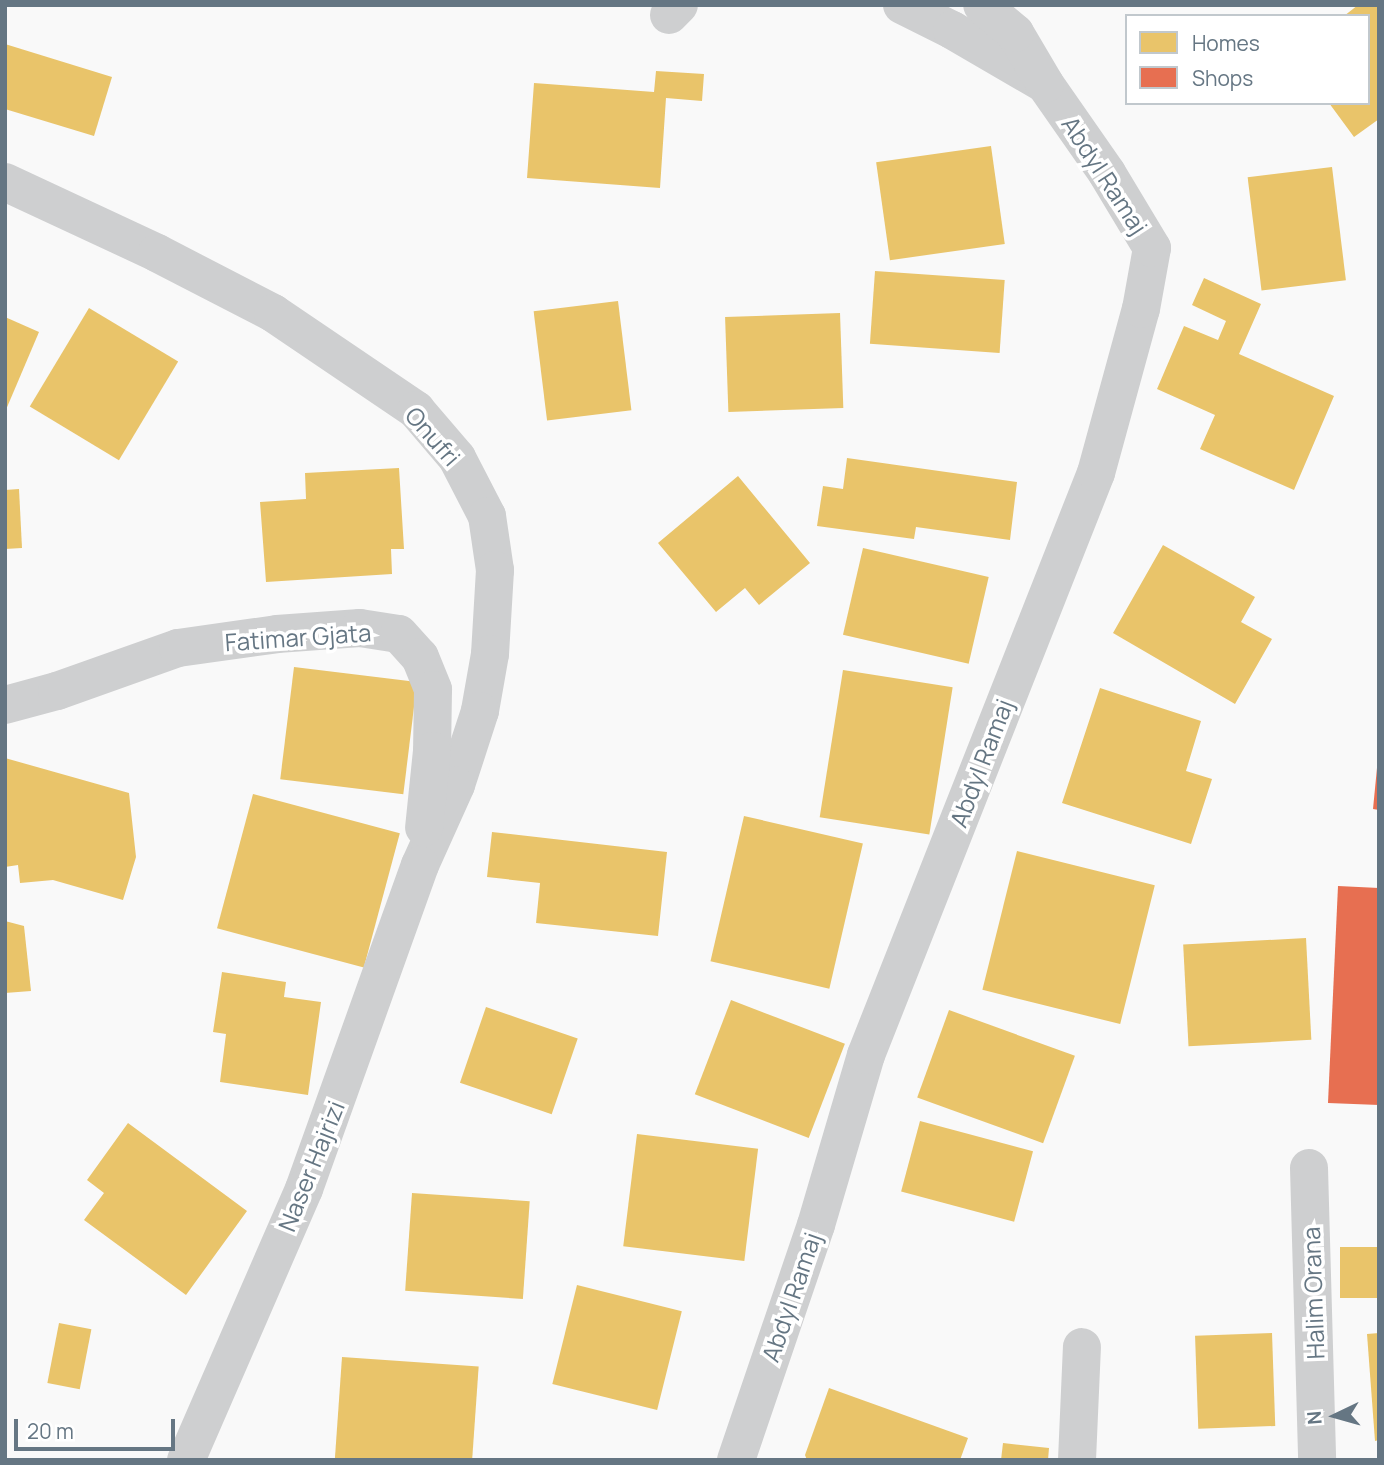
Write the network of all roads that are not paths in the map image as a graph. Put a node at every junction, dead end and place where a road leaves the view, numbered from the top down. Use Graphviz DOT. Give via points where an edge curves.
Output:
graph roads {
  1 [pos="902,5"];
  2 [pos="982,5"];
  3 [pos="1045,84"];
  4 [pos="5,182"];
  5 [pos="5,705"];
  6 [pos="421,865"];
  7 [pos="1309,1168"];
  8 [pos="1082,1347"];
  9 [pos="186,1460"];
  10 [pos="736,1460"];
  11 [pos="1077,1460"];
  12 [pos="1317,1460"];
  1 -- 3 [label="street, Abdyl Ramaj"];
  2 -- 3 [label="street, Abdyl Ramaj" via="1016,33"];
  3 -- 10 [label="street, Abdyl Ramaj" via="1152,248 1141,309 1096,473 866,1055 816,1225"];
  4 -- 6 [label="street, Onufri" via="273,313 416,410 457,458 487,516 495,570 490,654 476,723 456,785"];
  5 -- 6 [label="street, Fatimar Gjata" via="178,648 360,628 399,634 420,657 433,690"];
  6 -- 9 [label="street, Naser Hajrizi" via="304,1189"];
  7 -- 12 [label="street, Halim Orana"];
  8 -- 11 [label="street"];
}
